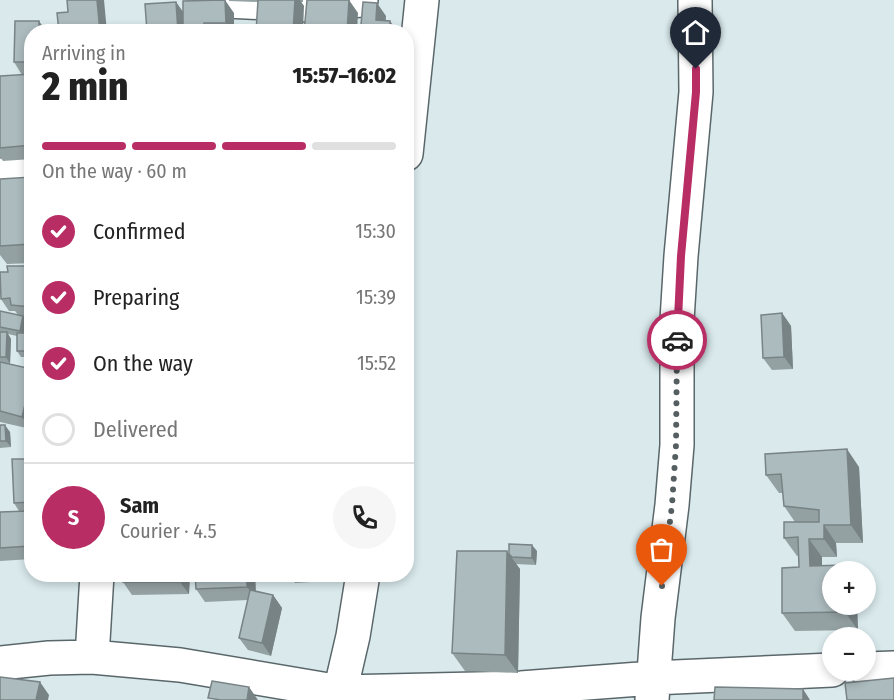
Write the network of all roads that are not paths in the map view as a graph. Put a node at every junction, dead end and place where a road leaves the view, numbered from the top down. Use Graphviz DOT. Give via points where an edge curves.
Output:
graph roads {
  1 [pos="206,0"];
  2 [pos="361,0"];
  3 [pos="422,0"];
  4 [pos="695,0"];
  5 [pos="414,77"];
  6 [pos="24,174"];
  7 [pos="0,175"];
  8 [pos="97,582"];
  9 [pos="362,582"];
  10 [pos="92,657"];
  11 [pos="0,663"];
  12 [pos="894,668"];
  13 [pos="876,669"];
  14 [pos="822,671"];
  15 [pos="652,689"];
  16 [pos="338,696"];
  1 -- 2 [label="street" via="310,5"];
  3 -- 5 [label="street"];
  4 -- 15 [label="street" via="696,92 677,320 676,455"];
  6 -- 7 [label="street"];
  8 -- 10 [label="street"];
  9 -- 16 [label="street"];
  10 -- 11 [label="street"];
  10 -- 16 [label="street" via="180,665"];
  12 -- 13 [label="street"];
  14 -- 15 [label="street"];
  15 -- 16 [label="street" via="521,688"];
}
